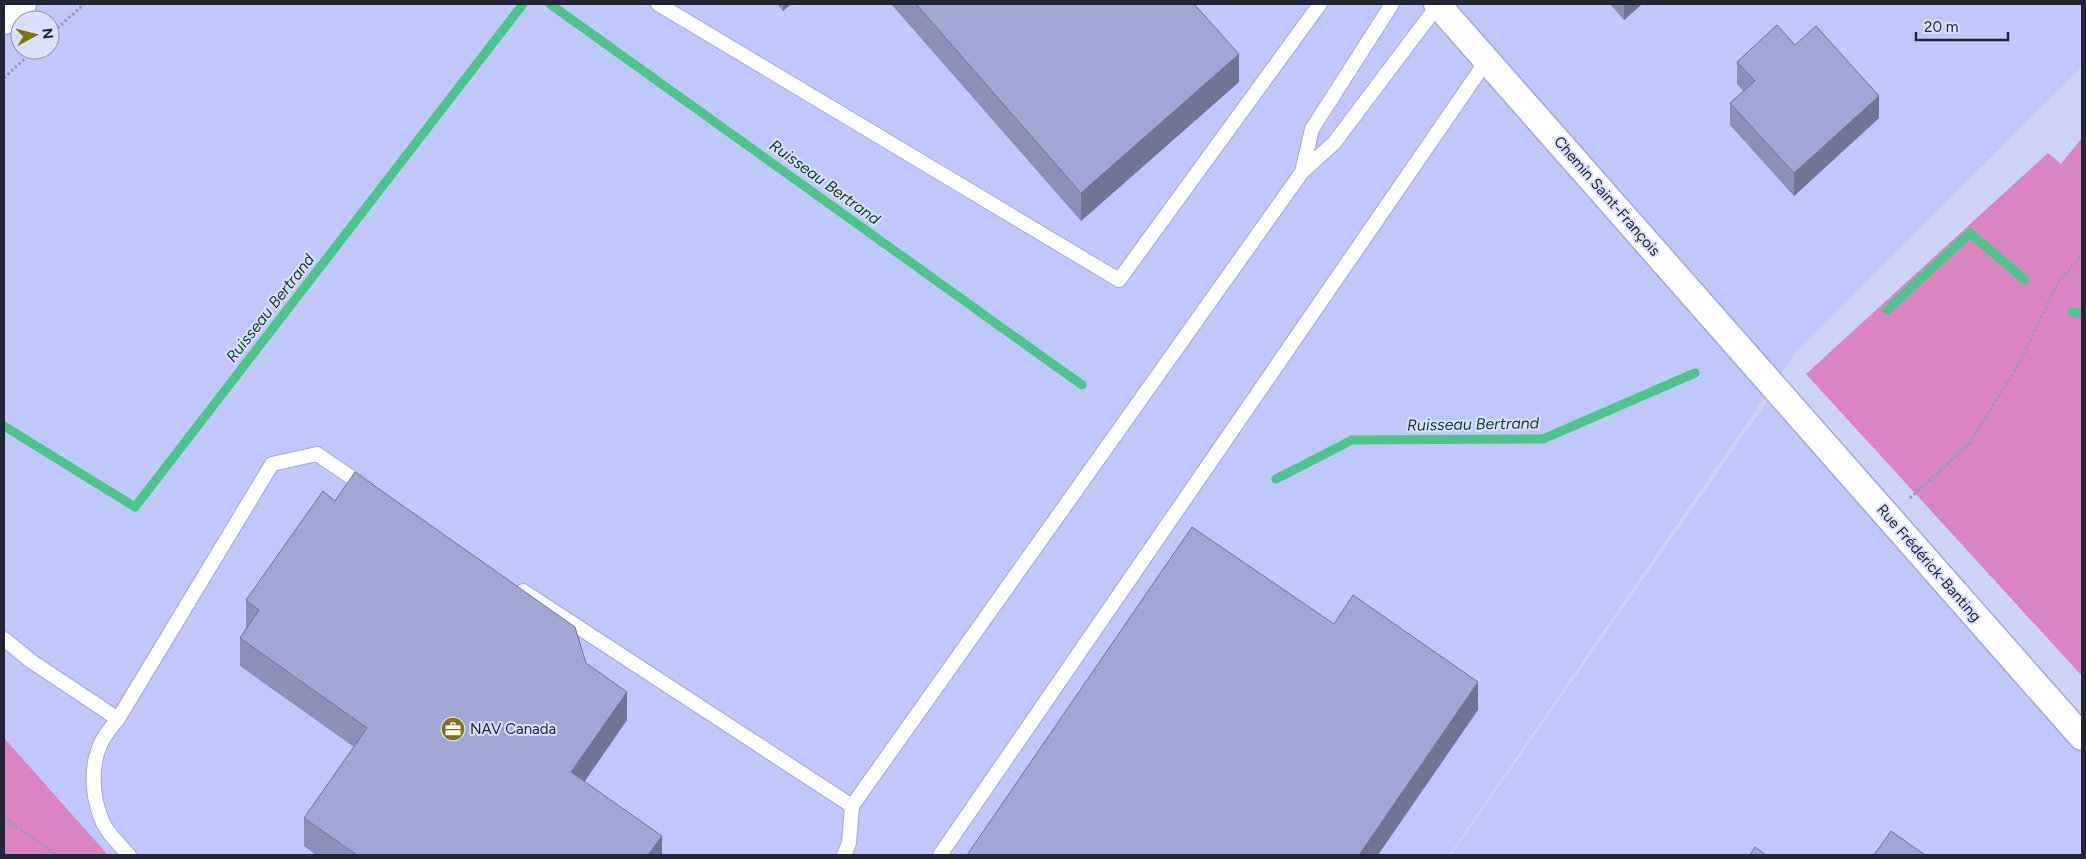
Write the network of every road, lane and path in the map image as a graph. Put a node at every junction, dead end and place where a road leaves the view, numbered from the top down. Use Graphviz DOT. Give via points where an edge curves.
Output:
graph roads {
  1 [pos="23,4"];
  2 [pos="84,4"];
  3 [pos="658,4"];
  4 [pos="1320,4"];
  5 [pos="1392,4"];
  6 [pos="1438,4"];
  7 [pos="4,22"];
  8 [pos="60,26"];
  9 [pos="23,60"];
  10 [pos="1487,60"];
  11 [pos="4,78"];
  12 [pos="1302,172"];
  13 [pos="2082,255"];
  14 [pos="1776,389"];
  15 [pos="381,497"];
  16 [pos="1889,517"];
  17 [pos="508,581"];
  18 [pos="4,639"];
  19 [pos="118,719"];
  20 [pos="2082,737"];
  21 [pos="852,806"];
  22 [pos="4,818"];
  23 [pos="57,855"];
  24 [pos="129,855"];
  25 [pos="844,855"];
  26 [pos="940,855"];
  1 -- 7 [label="street"];
  2 -- 8 [label="path"];
  3 -- 4 [label="lane" via="1119,280"];
  5 -- 12 [label="lane" via="1312,129"];
  6 -- 10 [label="street, Chemin Saint-François"];
  6 -- 12 [label="lane" via="1334,143"];
  9 -- 11 [label="path"];
  10 -- 14 [label="street, Chemin Saint-François"];
  10 -- 26 [label="lane"];
  12 -- 21 [label="lane"];
  13 -- 16 [label="path" via="2059,281 2017,367 1969,444"];
  14 -- 16 [label="street, Rue Frédérick-Banting"];
  15 -- 19 [label="lane" via="316,454 272,464"];
  16 -- 20 [label="street, Rue Frédérick-Banting"];
  17 -- 21 [label="lane"];
  18 -- 19 [label="lane" via="30,661"];
  19 -- 24 [label="lane" via="101,742 93,782 101,820"];
  21 -- 25 [label="lane" via="849,843"];
  22 -- 23 [label="path"];
}
